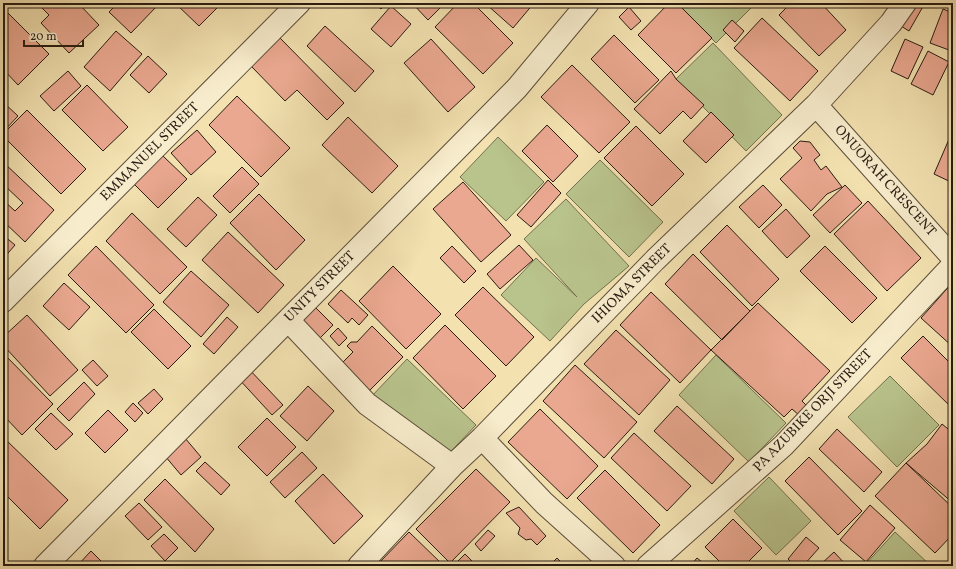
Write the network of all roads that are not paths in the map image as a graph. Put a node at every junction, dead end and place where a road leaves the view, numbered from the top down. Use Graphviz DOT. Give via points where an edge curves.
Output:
graph roads {
  1 [pos="298,3"];
  2 [pos="588,3"];
  3 [pos="906,3"];
  4 [pos="816,105"];
  5 [pos="953,258"];
  6 [pos="953,265"];
  7 [pos="3,301"];
  8 [pos="288,320"];
  9 [pos="482,438"];
  10 [pos="452,466"];
  11 [pos="45,566"];
  12 [pos="360,566"];
  13 [pos="614,566"];
  14 [pos="648,566"];
  1 -- 7 [label="street, EMMANUEL STREET"];
  2 -- 8 [label="street, UNITY STREET" via="517,88"];
  3 -- 4 [label="street, IHIOMA STREET"];
  4 -- 5 [label="street, ONUORAH CRESCENT"];
  4 -- 9 [label="street, IHIOMA STREET" via="655,260"];
  6 -- 14 [label="street, PA AZUBIKE ORJI STREET" via="784,446"];
  8 -- 10 [label="street" via="367,404"];
  8 -- 11 [label="street, UNITY STREET"];
  9 -- 10 [label="street, IHIOMA STREET"];
  9 -- 13 [label="street" via="544,503"];
  10 -- 12 [label="street, IHIOMA STREET"];
}
